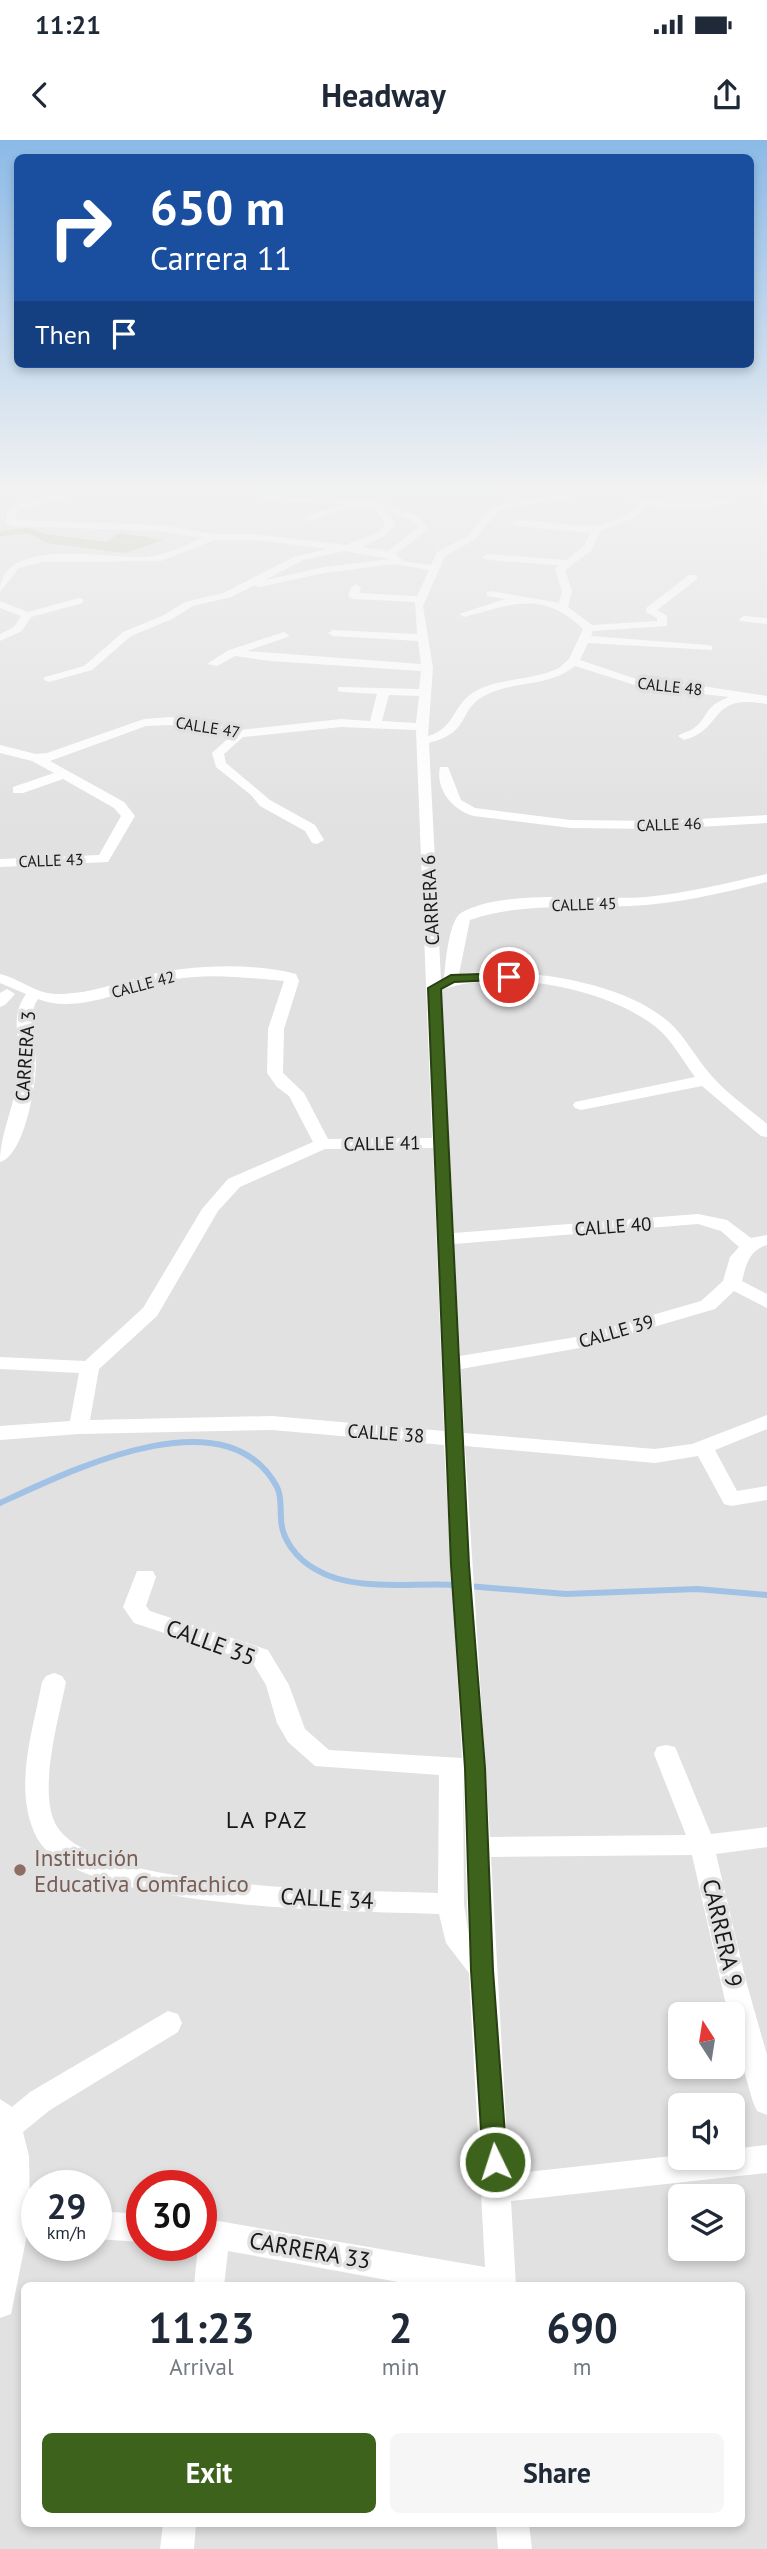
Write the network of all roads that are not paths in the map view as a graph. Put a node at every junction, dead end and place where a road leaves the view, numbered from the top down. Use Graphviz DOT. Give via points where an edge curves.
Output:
graph roads {
  1 [pos="77,601"];
  2 [pos="200,601"];
  3 [pos="420,601"];
  4 [pos="511,601"];
  5 [pos="533,601"];
  6 [pos="564,601"];
  7 [pos="661,601"];
  8 [pos="0,604"];
  9 [pos="563,607"];
  10 [pos="464,614"];
  11 [pos="27,615"];
  12 [pos="744,619"];
  13 [pos="767,621"];
  14 [pos="333,633"];
  15 [pos="586,634"];
  16 [pos="284,635"];
  17 [pos="0,638"];
  18 [pos="422,638"];
  19 [pos="708,648"];
  20 [pos="233,652"];
  21 [pos="575,662"];
  22 [pos="213,664"];
  23 [pos="428,668"];
  24 [pos="49,679"];
  25 [pos="342,689"];
  26 [pos="767,691"];
  27 [pos="427,693"];
  28 [pos="383,694"];
  29 [pos="746,695"];
  30 [pos="767,700"];
  31 [pos="375,725"];
  32 [pos="240,734"];
  33 [pos="422,734"];
  34 [pos="684,736"];
  35 [pos="0,749"];
  36 [pos="36,758"];
  37 [pos="444,770"];
  38 [pos="62,775"];
  39 [pos="18,790"];
  40 [pos="767,819"];
  41 [pos="317,840"];
  42 [pos="0,863"];
  43 [pos="767,878"];
  44 [pos="0,978"];
  45 [pos="451,978"];
  46 [pos="435,988"];
  47 [pos="34,994"];
  48 [pos="2,997"];
  49 [pos="706,1080"];
  50 [pos="581,1105"];
  51 [pos="767,1132"];
  52 [pos="443,1143"];
  53 [pos="321,1144"];
  54 [pos="0,1157"];
  55 [pos="446,1238"];
  56 [pos="767,1240"];
  57 [pos="749,1248"];
  58 [pos="732,1283"];
  59 [pos="767,1302"];
  60 [pos="0,1363"];
  61 [pos="451,1364"];
  62 [pos="90,1367"];
  63 [pos="767,1422"];
  64 [pos="79,1427"];
  65 [pos="0,1433"];
  66 [pos="454,1436"];
  67 [pos="703,1447"];
  68 [pos="767,1493"];
  69 [pos="145,1577"];
  70 [pos="54,1682"];
  71 [pos="666,1754"];
  72 [pos="463,1768"];
  73 [pos="767,1837"];
  74 [pos="703,1845"];
  75 [pos="480,1847"];
  76 [pos="451,1904"];
  77 [pos="482,1970"];
  78 [pos="168,2023"];
  79 [pos="767,2102"];
  80 [pos="4,2119"];
  81 [pos="767,2159"];
  82 [pos="497,2189"];
  83 [pos="17,2219"];
  84 [pos="217,2234"];
  85 [pos="209,2261"];
  86 [pos="209,2282"];
  87 [pos="484,2282"];
  88 [pos="501,2282"];
  89 [pos="0,2303"];
  90 [pos="180,2527"];
  91 [pos="513,2527"];
  92 [pos="177,2549"];
  93 [pos="515,2549"];
  1 -- 11 [label="street"];
  2 -- 24 [label="street" via="127,634 88,668"];
  3 -- 18 [label="street, CARRERA 6"];
  4 -- 10 [label="street"];
  5 -- 9 [label="street"];
  6 -- 9 [label="street"];
  7 -- 15 [label="street" via="650,610 662,616 663,624"];
  8 -- 11 [label="street"];
  9 -- 15 [label="street" via="579,617"];
  11 -- 17 [label="street" via="18,629"];
  12 -- 13 [label="street"];
  14 -- 18 [label="street"];
  15 -- 19 [label="street"];
  15 -- 21 [label="street"];
  16 -- 20 [label="street"];
  18 -- 23 [label="street, CARRERA 6"];
  20 -- 22 [label="street"];
  20 -- 23 [label="street"];
  21 -- 29 [label="street, CALLE 48" via="641,684"];
  21 -- 33 [label="street" via="535,682 484,691 473,698 445,737"];
  23 -- 27 [label="street, CARRERA 6"];
  25 -- 27 [label="street"];
  26 -- 29 [label="street"];
  27 -- 33 [label="street, CARRERA 6"];
  28 -- 31 [label="street"];
  29 -- 30 [label="street, CALLE 48"];
  29 -- 34 [label="street" via="715,707 698,730"];
  31 -- 32 [label="street, CALLE 47" via="327,724"];
  31 -- 33 [label="street, CALLE 47"];
  32 -- 36 [label="street, CALLE 47" via="170,721 144,723"];
  32 -- 41 [label="street" via="218,753 220,764 265,803 310,828"];
  33 -- 46 [label="street, CARRERA 6"];
  35 -- 36 [label="street, CALLE 47"];
  36 -- 38 [label="street"];
  37 -- 40 [label="street, CALLE 46" via="463,810 571,824"];
  38 -- 39 [label="street"];
  38 -- 42 [label="street, CALLE 43" via="119,806 128,816 103,859"];
  43 -- 45 [label="street, CALLE 45" via="679,897 508,905 477,911 464,917 459,927"];
  44 -- 47 [label="street, CALLE 42"];
  45 -- 46 [label="street"];
  45 -- 49 [label="street" via="563,982 642,1010 662,1023"];
  46 -- 52 [label="street, CARRERA 6"];
  47 -- 48 [label="street"];
  47 -- 53 [label="street, CALLE 42" via="50,999 102,995 142,981 218,971 291,977 276,1029 275,1073 296,1093"];
  47 -- 54 [label="street, CARRERA 3" via="24,1008 28,1065 21,1110 10,1144"];
  49 -- 50 [label="street"];
  49 -- 51 [label="street"];
  52 -- 53 [label="street, CALLE 41"];
  52 -- 55 [label="street, CARRERA 6"];
  53 -- 62 [label="street" via="234,1183 211,1209 150,1312"];
  55 -- 57 [label="street, CALLE 40" via="698,1219 720,1221 737,1232"];
  55 -- 61 [label="street, CARRERA 6"];
  56 -- 57 [label="street"];
  57 -- 58 [label="street, CALLE 39" via="738,1257"];
  58 -- 59 [label="street"];
  58 -- 61 [label="street, CALLE 39" via="708,1305 578,1343"];
  60 -- 62 [label="street"];
  61 -- 66 [label="street, CARRERA 6"];
  62 -- 64 [label="street"];
  63 -- 67 [label="street, CALLE 38"];
  64 -- 65 [label="street, CALLE 38"];
  64 -- 66 [label="street, CALLE 38" via="272,1423"];
  66 -- 67 [label="street, CALLE 38" via="655,1456"];
  66 -- 72 [label="street, CARRERA 6" via="462,1591"];
  67 -- 68 [label="street" via="731,1499"];
  69 -- 72 [label="street, CALLE 35" via="134,1606 142,1617 260,1656 274,1672 290,1730 303,1747 324,1759"];
  70 -- 76 [label="street, CALLE 34" via="38,1772 40,1802 48,1835 71,1856 108,1873 231,1893"];
  71 -- 74 [label="street, CARRERA 9" via="687,1792"];
  72 -- 75 [label="street, CARRERA 6"];
  72 -- 76 [label="street"];
  73 -- 74 [label="street"];
  74 -- 75 [label="street"];
  74 -- 79 [label="street, CARRERA 9" via="728,1964"];
  75 -- 77 [label="street, CARRERA 6"];
  76 -- 77 [label="street" via="456,1936"];
  77 -- 82 [label="street, CARRERA 6"];
  78 -- 80 [label="street"];
  80 -- 83 [label="street" via="16,2184"];
  81 -- 82 [label="street"];
  82 -- 88 [label="street, CARRERA 6"];
  83 -- 89 [label="street"];
  84 -- 87 [label="street, CARRERA 33"];
  85 -- 86 [label="street"];
  90 -- 92 [label="street"];
  91 -- 93 [label="street"];
}
